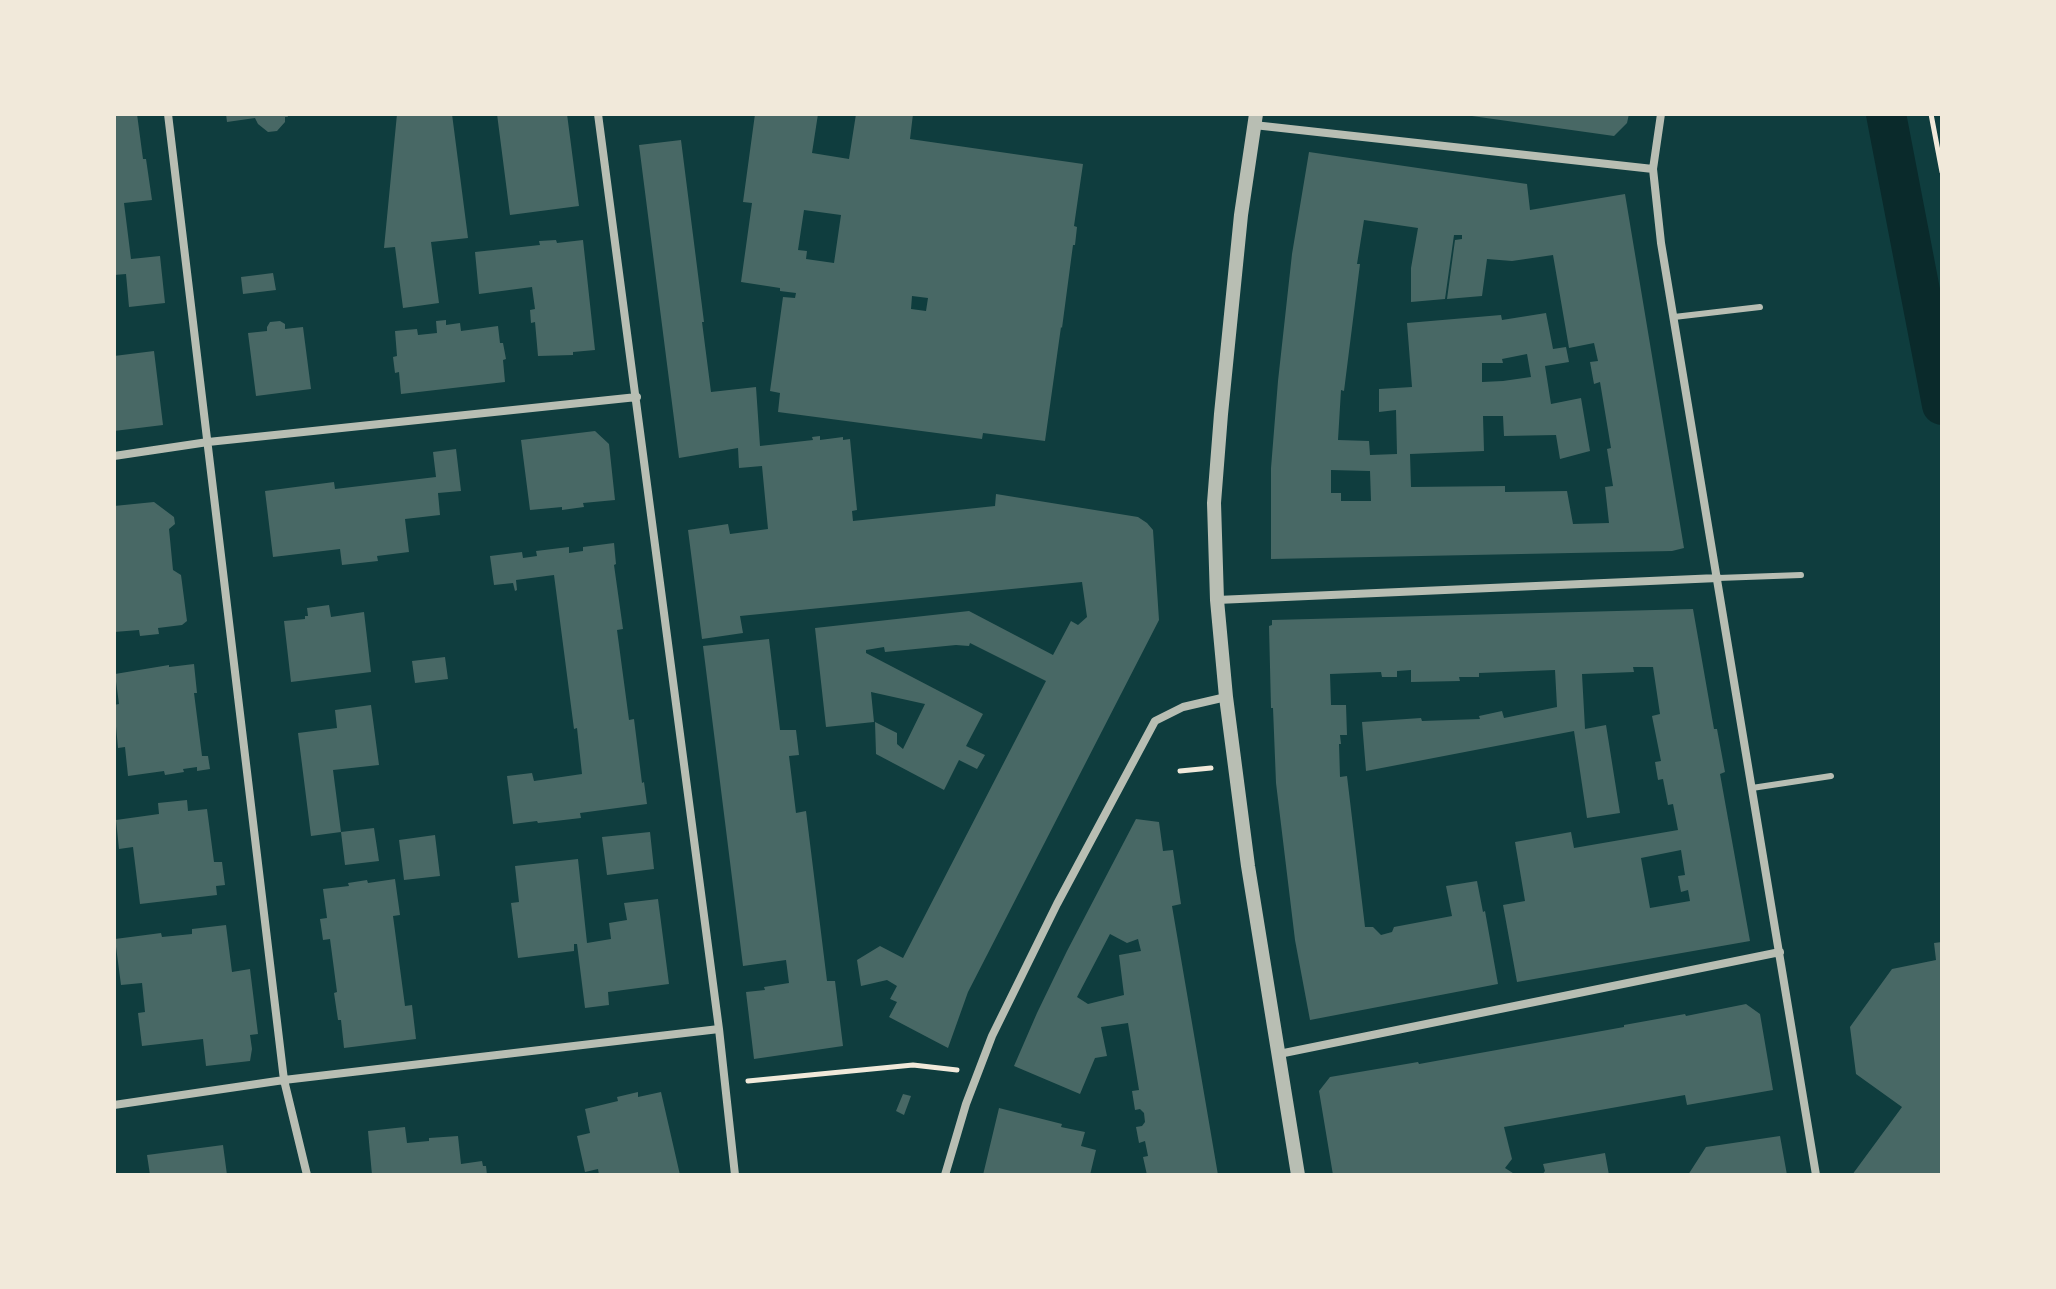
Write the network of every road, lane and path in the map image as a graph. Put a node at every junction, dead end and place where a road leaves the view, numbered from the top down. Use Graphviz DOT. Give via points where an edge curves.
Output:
graph roads {
  1 [pos="168,114"];
  2 [pos="598,114"];
  3 [pos="1661,114"];
  4 [pos="1931,114"];
  5 [pos="1255,119"];
  6 [pos="1653,169"];
  7 [pos="1942,172"];
  8 [pos="1760,307"];
  9 [pos="1674,317"];
  10 [pos="637,397"];
  11 [pos="208,442"];
  12 [pos="114,456"];
  13 [pos="1801,575"];
  14 [pos="1718,578"];
  15 [pos="1217,600"];
  16 [pos="1226,697"];
  17 [pos="1831,776"];
  18 [pos="1752,788"];
  19 [pos="1780,952"];
  20 [pos="719,1029"];
  21 [pos="1279,1054"];
  22 [pos="978,1073"];
  23 [pos="284,1080"];
  24 [pos="725,1083"];
  25 [pos="114,1105"];
  26 [pos="307,1175"];
  27 [pos="735,1175"];
  28 [pos="945,1175"];
  29 [pos="1298,1175"];
  30 [pos="1816,1175"];
  1 -- 11 [label="street"];
  2 -- 10 [label="street"];
  3 -- 6 [label="street"];
  4 -- 7 [label="path"];
  5 -- 6 [label="street"];
  5 -- 15 [label="street" via="1218,443"];
  6 -- 9 [label="street"];
  8 -- 9 [label="lane"];
  9 -- 14 [label="street"];
  10 -- 11 [label="street"];
  10 -- 20 [label="street"];
  11 -- 12 [label="street"];
  11 -- 23 [label="street"];
  13 -- 14 [label="lane"];
  14 -- 15 [label="street"];
  14 -- 18 [label="street"];
  15 -- 16 [label="street"];
  16 -- 21 [label="street"];
  16 -- 22 [label="street" via="1183,707 1155,721 1057,904"];
  17 -- 18 [label="lane"];
  18 -- 19 [label="street"];
  19 -- 21 [label="street"];
  19 -- 30 [label="street"];
  20 -- 23 [label="street"];
  20 -- 24 [label="street"];
  21 -- 29 [label="street"];
  22 -- 24 [label="path" via="913,1065"];
  22 -- 28 [label="street"];
  23 -- 25 [label="street"];
  23 -- 26 [label="street"];
  24 -- 27 [label="street"];
}
